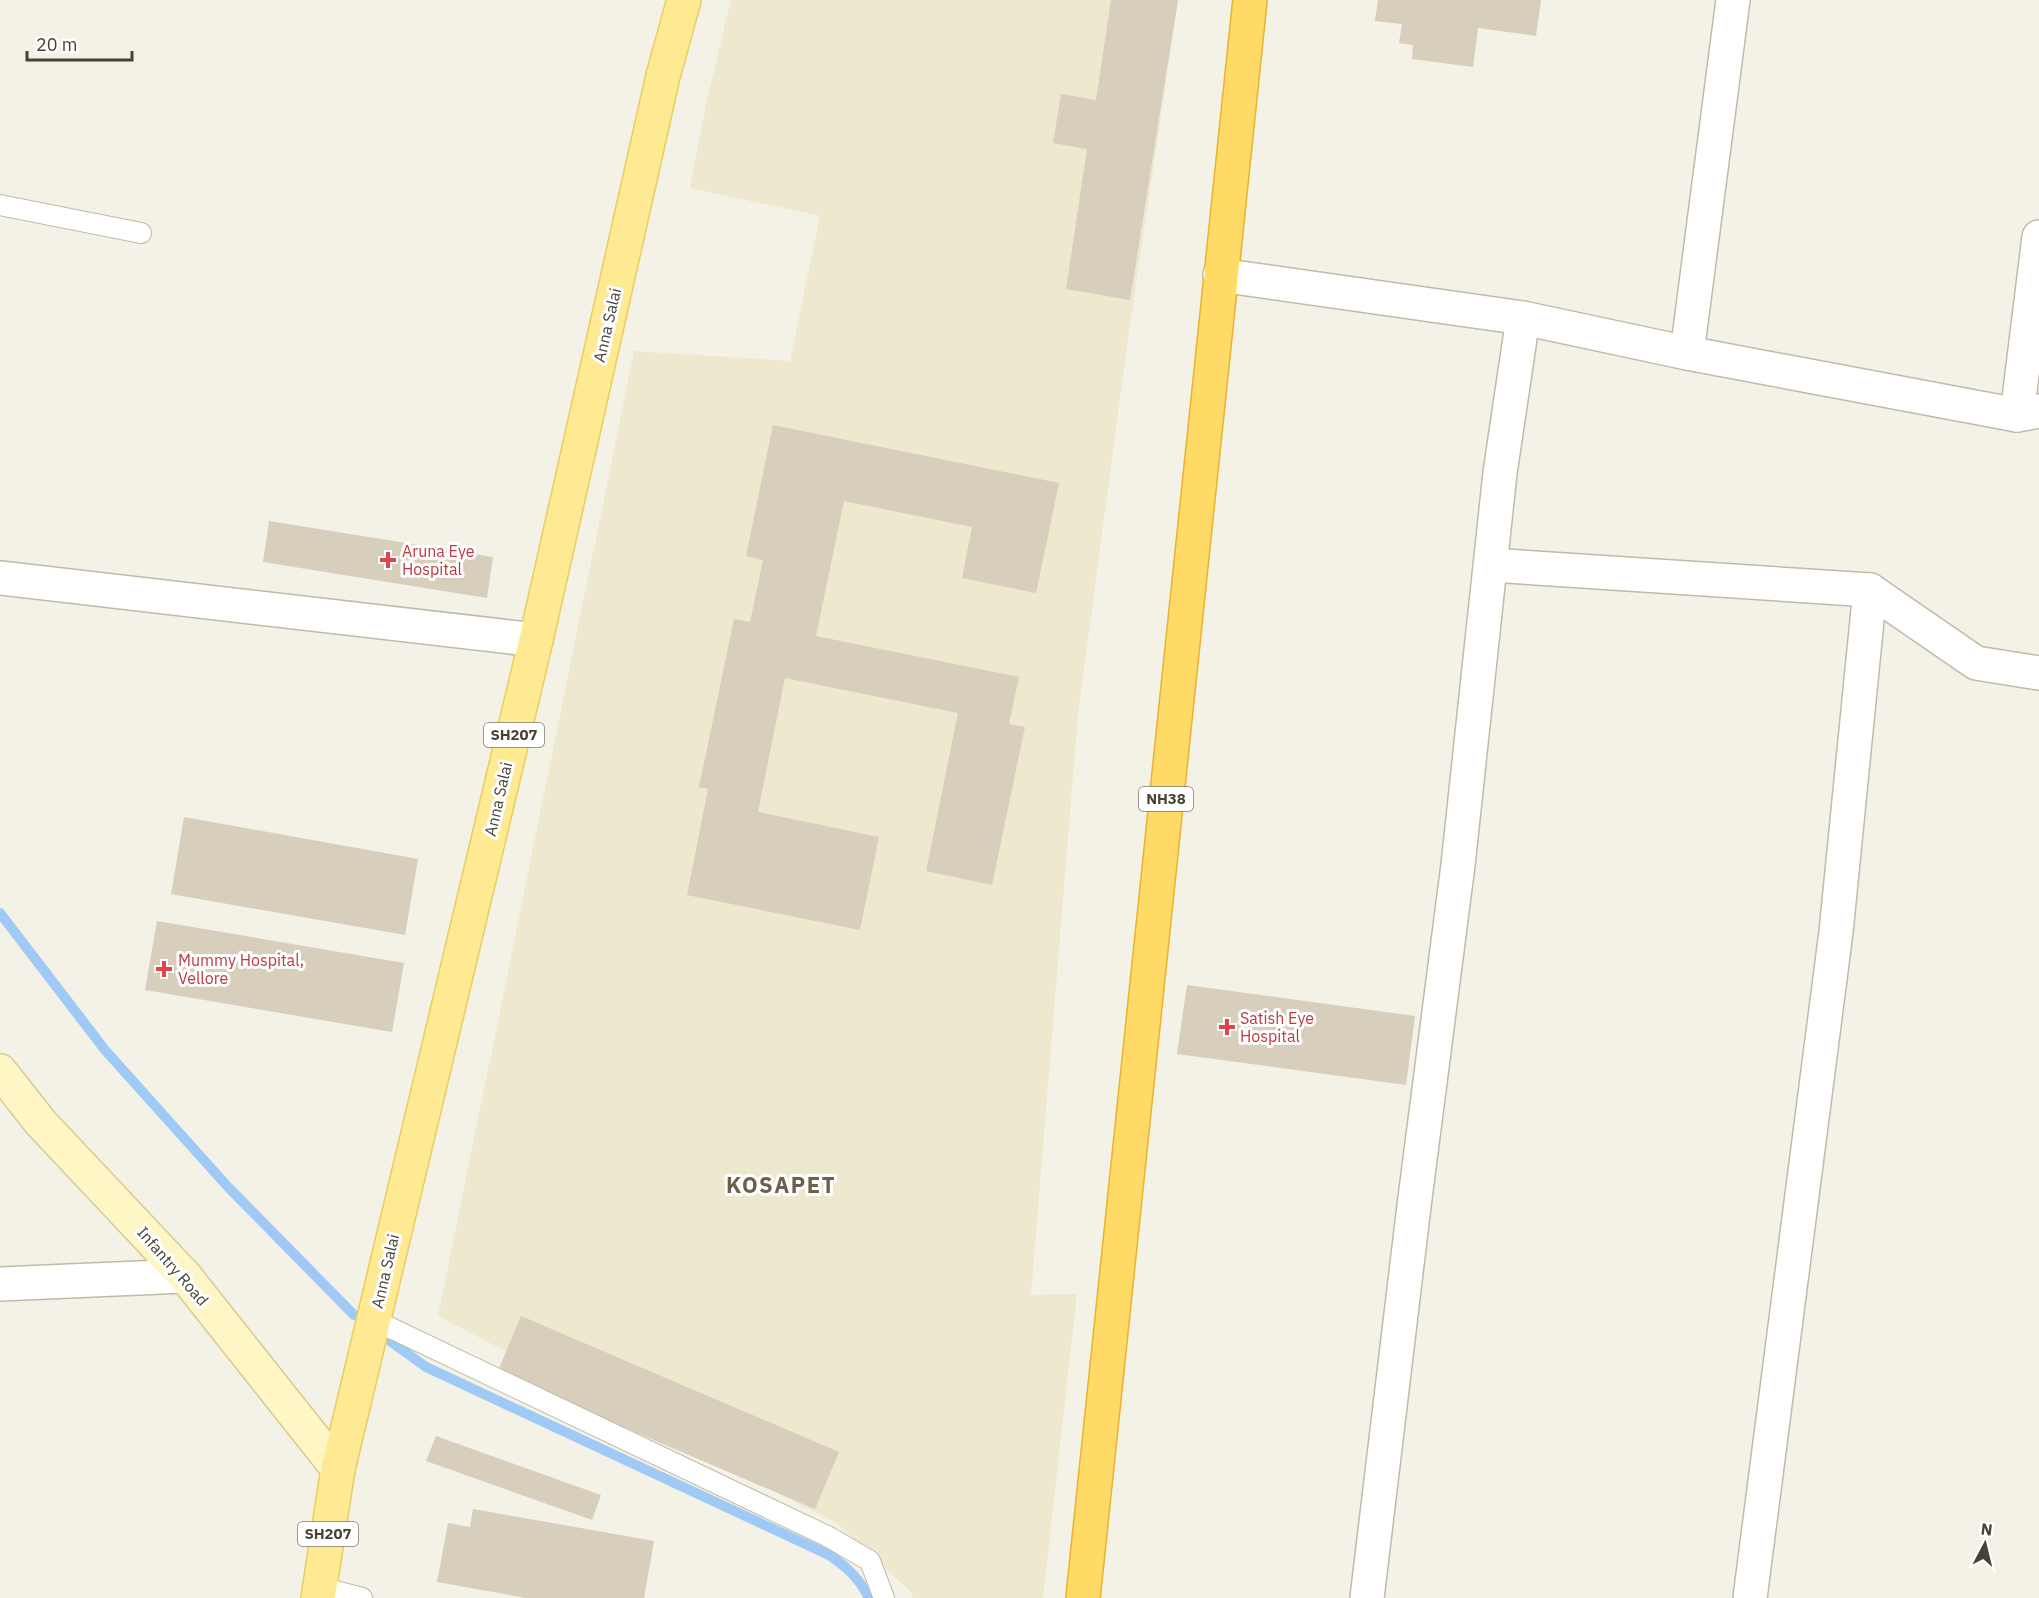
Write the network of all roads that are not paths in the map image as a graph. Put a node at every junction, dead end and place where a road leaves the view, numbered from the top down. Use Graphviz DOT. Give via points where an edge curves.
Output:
graph roads {
  1 [pos="684,0"];
  2 [pos="1250,0"];
  3 [pos="1733,0"];
  4 [pos="0,205"];
  5 [pos="141,234"];
  6 [pos="2039,237"];
  7 [pos="1220,275"];
  8 [pos="1523,318"];
  9 [pos="1687,353"];
  10 [pos="2028,413"];
  11 [pos="1491,565"];
  12 [pos="0,578"];
  13 [pos="1870,590"];
  14 [pos="536,640"];
  15 [pos="2039,673"];
  16 [pos="0,1071"];
  17 [pos="185,1276"];
  18 [pos="0,1284"];
  19 [pos="374,1320"];
  20 [pos="338,1469"];
  21 [pos="319,1592"];
  22 [pos="362,1598"];
  23 [pos="884,1598"];
  24 [pos="1083,1598"];
  25 [pos="1367,1598"];
  26 [pos="1750,1598"];
  1 -- 14 [label="main road, Anna Salai / SH207" via="663,76"];
  2 -- 7 [label="highway, NH38"];
  3 -- 9 [label="street"];
  4 -- 5 [label="lane"];
  6 -- 10 [label="street"];
  7 -- 8 [label="street"];
  7 -- 24 [label="highway, NH38"];
  8 -- 9 [label="street"];
  8 -- 11 [label="street"];
  9 -- 10 [label="street"];
  11 -- 13 [label="street"];
  11 -- 25 [label="street"];
  12 -- 14 [label="street"];
  13 -- 15 [label="street" via="1976,663"];
  13 -- 26 [label="street" via="1836,932"];
  14 -- 19 [label="main road, Anna Salai / SH207"];
  16 -- 17 [label="street, Infantry Road" via="41,1123"];
  17 -- 18 [label="street"];
  17 -- 20 [label="street, Infantry Road"];
  19 -- 20 [label="main road, Anna Salai / SH207"];
  19 -- 23 [label="lane" via="829,1537 870,1561"];
  20 -- 21 [label="main road, Anna Salai / SH207"];
  21 -- 22 [label="lane"];
}
